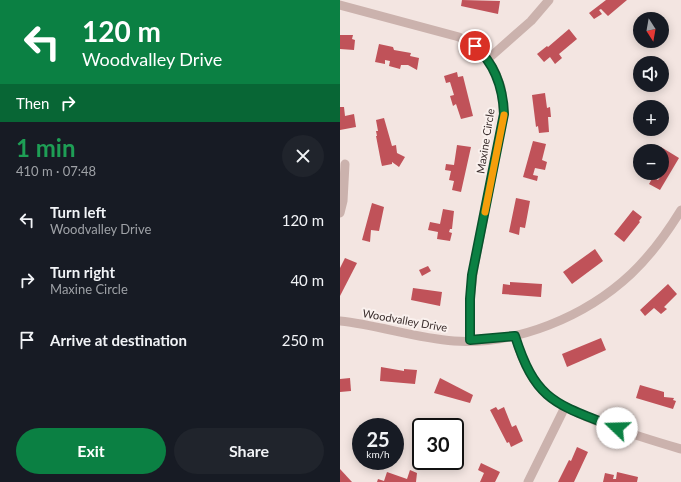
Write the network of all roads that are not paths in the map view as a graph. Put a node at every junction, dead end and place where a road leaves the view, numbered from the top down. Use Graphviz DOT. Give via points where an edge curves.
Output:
graph roads {
  1 [pos="549,0"];
  2 [pos="358,4"];
  3 [pos="340,5"];
  4 [pos="488,59"];
  5 [pos="345,164"];
  6 [pos="681,210"];
  7 [pos="340,213"];
  8 [pos="340,321"];
  9 [pos="515,336"];
  10 [pos="470,340"];
  11 [pos="565,407"];
  12 [pos="681,449"];
  13 [pos="528,482"];
  1 -- 4 [label="street" via="531,21"];
  2 -- 3 [label="street, Maxine Circle"];
  2 -- 4 [label="street, Maxine Circle" via="459,36 475,46"];
  4 -- 10 [label="street, Maxine Circle" via="501,87 504,114 472,277"];
  5 -- 7 [label="street"];
  6 -- 9 [label="street, Woodvalley Drive" via="652,252 618,285 575,313"];
  8 -- 10 [label="street, Woodvalley Drive" via="430,338"];
  9 -- 10 [label="street, Woodvalley Drive"];
  9 -- 11 [label="street" via="532,378 544,392"];
  11 -- 12 [label="street" via="617,428"];
  11 -- 13 [label="street"];
}
